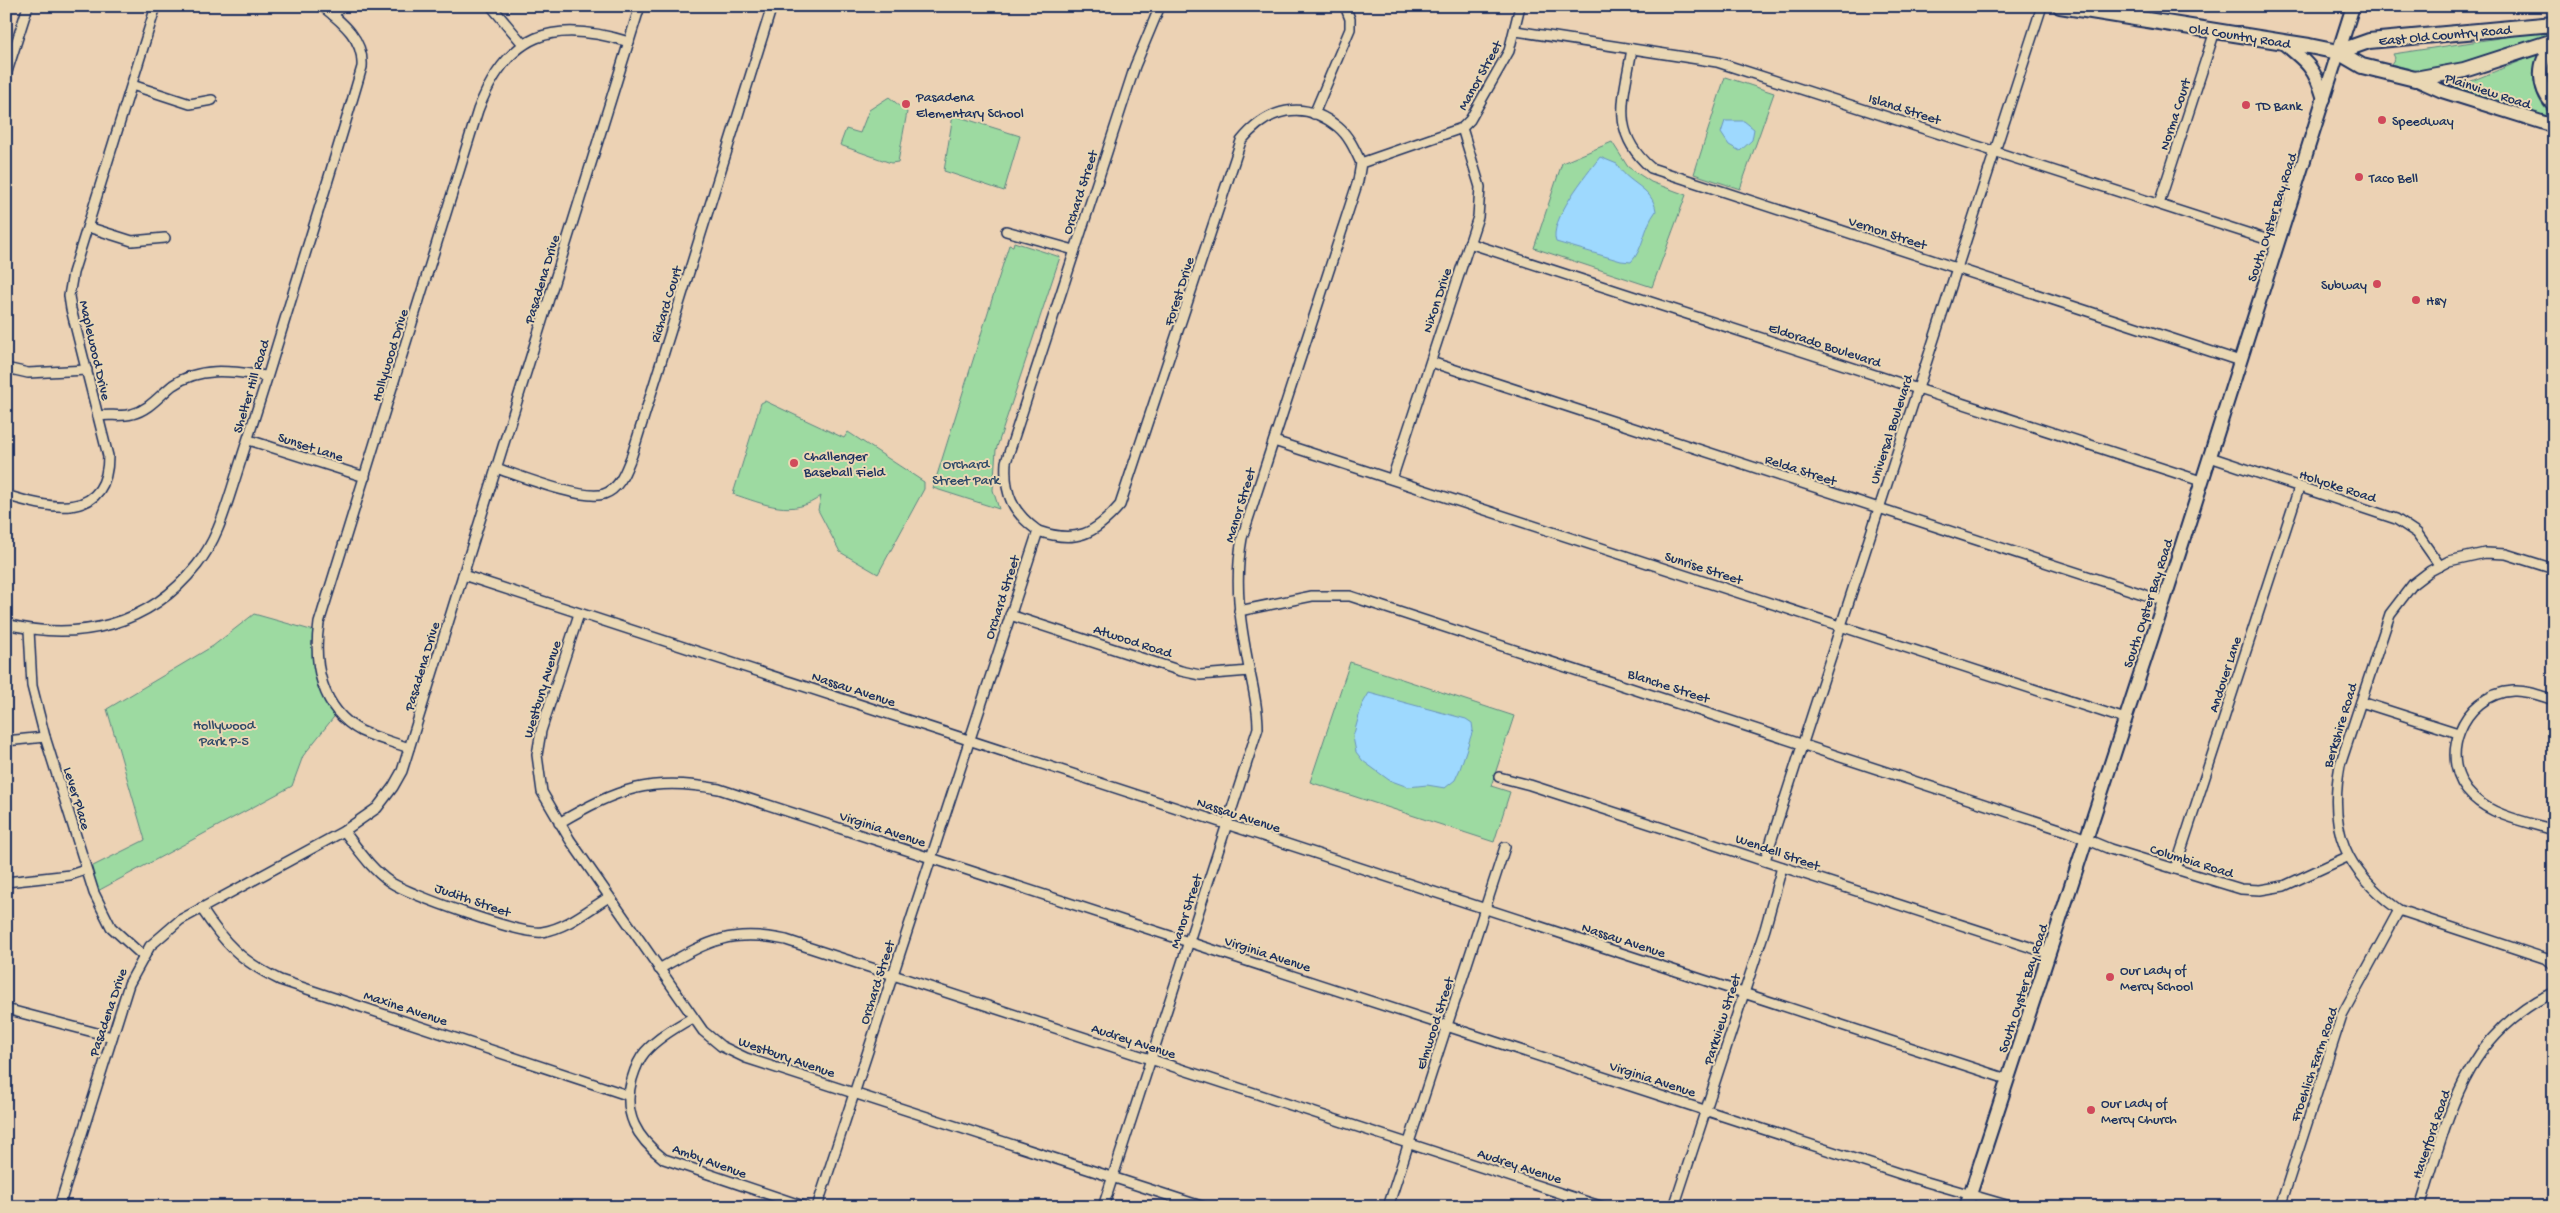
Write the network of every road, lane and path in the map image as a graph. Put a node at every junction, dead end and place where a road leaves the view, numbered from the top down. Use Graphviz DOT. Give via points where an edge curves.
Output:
graph roads {
  1 [pos="28,6"];
  2 [pos="156,6"];
  3 [pos="322,6"];
  4 [pos="342,6"];
  5 [pos="491,6"];
  6 [pos="640,6"];
  7 [pos="772,6"];
  8 [pos="1160,6"];
  9 [pos="1345,6"];
  10 [pos="1520,6"];
  11 [pos="2042,6"];
  12 [pos="2353,6"];
  13 [pos="2066,7"];
  14 [pos="332,14"];
  15 [pos="2554,24"];
  16 [pos="1516,31"];
  17 [pos="2215,31"];
  18 [pos="2554,41"];
  19 [pos="629,42"];
  20 [pos="2282,42"];
  21 [pos="524,44"];
  22 [pos="2554,45"];
  23 [pos="1632,50"];
  24 [pos="2338,52"];
  25 [pos="6,75"];
  26 [pos="2415,79"];
  27 [pos="132,85"];
  28 [pos="2324,99"];
  29 [pos="212,100"];
  30 [pos="2554,106"];
  31 [pos="1314,114"];
  32 [pos="2554,126"];
  33 [pos="1462,128"];
  34 [pos="1995,152"];
  35 [pos="1360,163"];
  36 [pos="2159,204"];
  37 [pos="88,227"];
  38 [pos="1006,231"];
  39 [pos="165,238"];
  40 [pos="1469,242"];
  41 [pos="2278,243"];
  42 [pos="1074,250"];
  43 [pos="1957,269"];
  44 [pos="2240,361"];
  45 [pos="1431,362"];
  46 [pos="6,368"];
  47 [pos="87,370"];
  48 [pos="267,376"];
  49 [pos="1918,389"];
  50 [pos="98,416"];
  51 [pos="248,440"];
  52 [pos="1274,441"];
  53 [pos="2210,457"];
  54 [pos="496,468"];
  55 [pos="365,477"];
  56 [pos="1392,479"];
  57 [pos="2202,481"];
  58 [pos="2299,488"];
  59 [pos="6,496"];
  60 [pos="1879,508"];
  61 [pos="1038,531"];
  62 [pos="2440,566"];
  63 [pos="2554,569"];
  64 [pos="463,575"];
  65 [pos="2164,601"];
  66 [pos="1239,611"];
  67 [pos="579,614"];
  68 [pos="1010,614"];
  69 [pos="6,624"];
  70 [pos="1840,626"];
  71 [pos="29,630"];
  72 [pos="1250,671"];
  73 [pos="2554,700"];
  74 [pos="2361,702"];
  75 [pos="2125,719"];
  76 [pos="2458,733"];
  77 [pos="45,738"];
  78 [pos="969,740"];
  79 [pos="6,741"];
  80 [pos="1802,743"];
  81 [pos="409,748"];
  82 [pos="1499,777"];
  83 [pos="559,823"];
  84 [pos="1227,824"];
  85 [pos="2554,830"];
  86 [pos="344,831"];
  87 [pos="2086,838"];
  88 [pos="1505,847"];
  89 [pos="2347,857"];
  90 [pos="931,858"];
  91 [pos="1765,860"];
  92 [pos="1782,867"];
  93 [pos="2175,869"];
  94 [pos="85,870"];
  95 [pos="6,882"];
  96 [pos="609,897"];
  97 [pos="201,908"];
  98 [pos="1485,908"];
  99 [pos="2399,910"];
  100 [pos="1189,942"];
  101 [pos="2048,954"];
  102 [pos="143,956"];
  103 [pos="2554,965"];
  104 [pos="659,969"];
  105 [pos="892,975"];
  106 [pos="2554,992"];
  107 [pos="1744,993"];
  108 [pos="6,1009"];
  109 [pos="692,1018"];
  110 [pos="1447,1026"];
  111 [pos="112,1037"];
  112 [pos="1150,1060"];
  113 [pos="2007,1078"];
  114 [pos="854,1093"];
  115 [pos="627,1095"];
  116 [pos="1706,1110"];
  117 [pos="1409,1143"];
  118 [pos="1112,1177"];
  119 [pos="2554,1198"];
  120 [pos="1968,1201"];
  121 [pos="59,1207"];
  122 [pos="806,1207"];
  123 [pos="817,1207"];
  124 [pos="1103,1207"];
  125 [pos="1204,1207"];
  126 [pos="1388,1207"];
  127 [pos="1603,1207"];
  128 [pos="1674,1207"];
  129 [pos="2013,1207"];
  130 [pos="2280,1207"];
  131 [pos="2420,1207"];
  132 [pos="2551,1207"];
  1 -- 25 [label="street"];
  2 -- 27 [label="street, Maplewood Drive"];
  3 -- 14 [label="street, Shelter Hill Road"];
  4 -- 14 [label="street"];
  5 -- 21 [label="street"];
  6 -- 19 [label="street, Pasadena Drive"];
  7 -- 54 [label="street, Richard Court" via="623,477 604,494 588,496"];
  8 -- 42 [label="street, Orchard Street" via="1135,66"];
  9 -- 31 [label="street" via="1350,30"];
  10 -- 16 [label="street, Manor Street"];
  11 -- 34 [label="street, Universal Boulevard"];
  12 -- 24 [label="main road, South Oyster Bay Road"];
  13 -- 17 [label="main road, Old Country Road"];
  14 -- 48 [label="street, Shelter Hill Road" via="358,42 363,55 362,67"];
  15 -- 24 [label="main road, East Old Country Road" via="2369,41"];
  16 -- 23 [label="street, Island Street"];
  16 -- 33 [label="street, Manor Street" via="1509,51 1477,110"];
  17 -- 20 [label="main road, Old Country Road"];
  17 -- 36 [label="street, Norma Court"];
  18 -- 26 [label="main road, East Old Country Road" via="2464,70"];
  19 -- 21 [label="street, Hollywood Drive" via="573,30 556,32"];
  19 -- 54 [label="street, Pasadena Drive"];
  20 -- 24 [label="main road, Old Country Road"];
  20 -- 28 [label="main road" via="2317,76"];
  21 -- 55 [label="street, Hollywood Drive" via="507,56 498,68 478,110"];
  22 -- 30 [label="main road" via="2543,60 2541,78 2544,94"];
  23 -- 34 [label="street, Island Street" via="1717,62"];
  23 -- 43 [label="street, Vernon Street" via="1623,122 1631,149 1651,168"];
  24 -- 26 [label="main road, Old Country Road" via="2362,66"];
  24 -- 28 [label="main road, South Oyster Bay Road"];
  26 -- 32 [label="main road, Plainview Road" via="2442,91"];
  27 -- 29 [label="street" via="190,104"];
  27 -- 37 [label="street, Maplewood Drive"];
  28 -- 41 [label="main road, South Oyster Bay Road"];
  31 -- 35 [label="street, Forest Drive" via="1339,127 1353,145"];
  31 -- 61 [label="street, Forest Drive" via="1290,110 1271,115 1254,125 1241,141 1120,505 1106,522 1084,534 1056,537"];
  33 -- 35 [label="street, Manor Street"];
  33 -- 40 [label="street, Nixon Drive" via="1480,187 1478,217"];
  34 -- 36 [label="street, Island Street"];
  34 -- 43 [label="street, Universal Boulevard"];
  35 -- 52 [label="street, Manor Street" via="1358,181"];
  36 -- 41 [label="street, Island Street"];
  37 -- 39 [label="street" via="132,241"];
  37 -- 47 [label="street, Maplewood Drive" via="73,273 70,296"];
  38 -- 42 [label="street"];
  40 -- 45 [label="street, Nixon Drive"];
  40 -- 49 [label="street, Eldorado Boulevard"];
  41 -- 44 [label="main road, South Oyster Bay Road"];
  42 -- 61 [label="street, Orchard Street" via="1006,462 1005,480 1011,502 1022,519"];
  43 -- 44 [label="street, Vernon Street"];
  43 -- 49 [label="street, Universal Boulevard"];
  44 -- 53 [label="main road, South Oyster Bay Road"];
  45 -- 56 [label="street, Nixon Drive"];
  45 -- 60 [label="street, Relda Street"];
  46 -- 47 [label="street" via="28,373"];
  47 -- 50 [label="street, Maplewood Drive"];
  48 -- 50 [label="street" via="222,370 201,373 175,384 148,407 134,414"];
  48 -- 51 [label="street, Shelter Hill Road"];
  49 -- 57 [label="street, Eldorado Boulevard"];
  49 -- 60 [label="street, Universal Boulevard"];
  50 -- 59 [label="street, Maplewood Drive" via="108,456 108,469 98,491 80,504 65,508 40,506"];
  51 -- 55 [label="street, Sunset Lane"];
  51 -- 71 [label="street, Shelter Hill Road" via="217,532 197,565 175,589 138,614 101,628 74,632"];
  52 -- 56 [label="street, Sunrise Street"];
  52 -- 66 [label="street, Manor Street" via="1242,538 1236,579"];
  53 -- 57 [label="main road, South Oyster Bay Road"];
  53 -- 58 [label="street, Holyoke Road"];
  54 -- 64 [label="street, Pasadena Drive"];
  55 -- 81 [label="street, Hollywood Drive" via="319,623 318,668 337,713 361,730"];
  56 -- 70 [label="street, Sunrise Street"];
  57 -- 65 [label="main road, South Oyster Bay Road"];
  58 -- 62 [label="street, Holyoke Road" via="2407,524 2426,543"];
  58 -- 93 [label="street, Andover Lane"];
  60 -- 65 [label="street, Relda Street"];
  60 -- 70 [label="street, Universal Boulevard"];
  61 -- 68 [label="street, Orchard Street"];
  62 -- 63 [label="street, Berkshire Road" via="2449,561 2496,553"];
  62 -- 74 [label="street, Berkshire Road" via="2413,584 2390,614"];
  64 -- 67 [label="street, Nassau Avenue"];
  64 -- 81 [label="street, Pasadena Drive"];
  65 -- 75 [label="main road, South Oyster Bay Road"];
  66 -- 72 [label="street, Manor Street"];
  66 -- 80 [label="street, Blanche Street" via="1312,596 1350,596"];
  67 -- 78 [label="street, Nassau Avenue"];
  67 -- 83 [label="street, Westbury Avenue" via="541,731 537,755 542,792"];
  68 -- 72 [label="street, Atwood Road" via="1181,671 1200,675"];
  68 -- 78 [label="street, Orchard Street"];
  69 -- 71 [label="street, Shelter Hill Road"];
  70 -- 75 [label="street, Sunrise Street"];
  70 -- 80 [label="street, Universal Boulevard"];
  71 -- 77 [label="street, Lever Place" via="32,686"];
  72 -- 84 [label="street, Manor Street" via="1258,706 1258,728"];
  73 -- 76 [label="street" via="2512,691 2490,697 2475,706"];
  74 -- 76 [label="street"];
  74 -- 89 [label="street, Berkshire Road" via="2335,791 2336,822"];
  75 -- 87 [label="main road, South Oyster Bay Road"];
  76 -- 85 [label="street" via="2454,750 2456,766 2472,796 2504,814"];
  77 -- 79 [label="street"];
  77 -- 94 [label="street, Lever Place"];
  78 -- 84 [label="street, Nassau Avenue"];
  78 -- 90 [label="street, Orchard Street"];
  80 -- 87 [label="street, Blanche Street"];
  80 -- 91 [label="street, Universal Boulevard"];
  81 -- 86 [label="street, Pasadena Drive" via="402,771 377,808"];
  82 -- 91 [label="street, Wendell Street"];
  83 -- 90 [label="street, Virginia Avenue" via="626,789 687,783 719,789"];
  83 -- 96 [label="street, Westbury Avenue"];
  84 -- 98 [label="street, Nassau Avenue"];
  84 -- 100 [label="street, Manor Street"];
  86 -- 96 [label="street, Judith Street" via="373,868 402,889 522,931 537,932 562,926"];
  86 -- 97 [label="street, Pasadena Drive"];
  87 -- 93 [label="street, Columbia Road"];
  87 -- 101 [label="main road, South Oyster Bay Road"];
  88 -- 98 [label="street, Elmwood Street"];
  89 -- 93 [label="street, Columbia Road" via="2300,880 2260,890 2227,886"];
  89 -- 99 [label="street, Berkshire Road" via="2370,888"];
  90 -- 100 [label="street, Virginia Avenue"];
  90 -- 105 [label="street, Orchard Street"];
  91 -- 92 [label="street, Wendell Street"];
  92 -- 101 [label="street, Wendell Street"];
  92 -- 107 [label="street, Parkview Street"];
  94 -- 95 [label="street" via="70,875"];
  94 -- 102 [label="street, Lever Place" via="111,928"];
  96 -- 104 [label="street, Westbury Avenue"];
  97 -- 102 [label="street, Pasadena Drive" via="180,920"];
  97 -- 115 [label="street, Maxine Avenue" via="234,952 257,969 280,980"];
  98 -- 107 [label="street, Nassau Avenue"];
  98 -- 110 [label="street, Elmwood Street"];
  99 -- 103 [label="street, Berkshire Road" via="2547,959"];
  99 -- 130 [label="street, Froehlich Farm Road" via="2342,1015"];
  100 -- 110 [label="street, Virginia Avenue"];
  100 -- 112 [label="street, Manor Street"];
  101 -- 113 [label="main road, South Oyster Bay Road"];
  102 -- 111 [label="street, Pasadena Drive" via="129,984"];
  104 -- 105 [label="street, Audrey Avenue" via="719,938 760,935 786,940"];
  104 -- 109 [label="street, Westbury Avenue"];
  105 -- 112 [label="street, Audrey Avenue"];
  105 -- 114 [label="street, Orchard Street"];
  106 -- 131 [label="street, Haverford Road" via="2528,1004 2500,1028 2474,1060 2454,1101"];
  107 -- 113 [label="street, Nassau Avenue"];
  107 -- 116 [label="street, Parkview Street"];
  108 -- 111 [label="street"];
  109 -- 114 [label="street, Westbury Avenue" via="721,1046 746,1058"];
  109 -- 115 [label="street, Amby Avenue" via="645,1051 636,1064"];
  110 -- 116 [label="street, Virginia Avenue"];
  110 -- 117 [label="street, Elmwood Street"];
  111 -- 121 [label="street, Pasadena Drive"];
  112 -- 117 [label="street, Audrey Avenue"];
  112 -- 118 [label="street, Manor Street"];
  113 -- 120 [label="main road, South Oyster Bay Road"];
  114 -- 118 [label="street, Westbury Avenue"];
  114 -- 123 [label="street, Orchard Street"];
  115 -- 122 [label="street, Amby Avenue" via="630,1116 637,1132 664,1159"];
  116 -- 120 [label="street, Virginia Avenue"];
  116 -- 128 [label="street, Parkview Street"];
  117 -- 126 [label="street, Elmwood Street"];
  117 -- 127 [label="street, Audrey Avenue"];
  118 -- 124 [label="street, Manor Street"];
  118 -- 125 [label="street, Westbury Avenue"];
  119 -- 132 [label="street"];
  120 -- 129 [label="street"];
}
